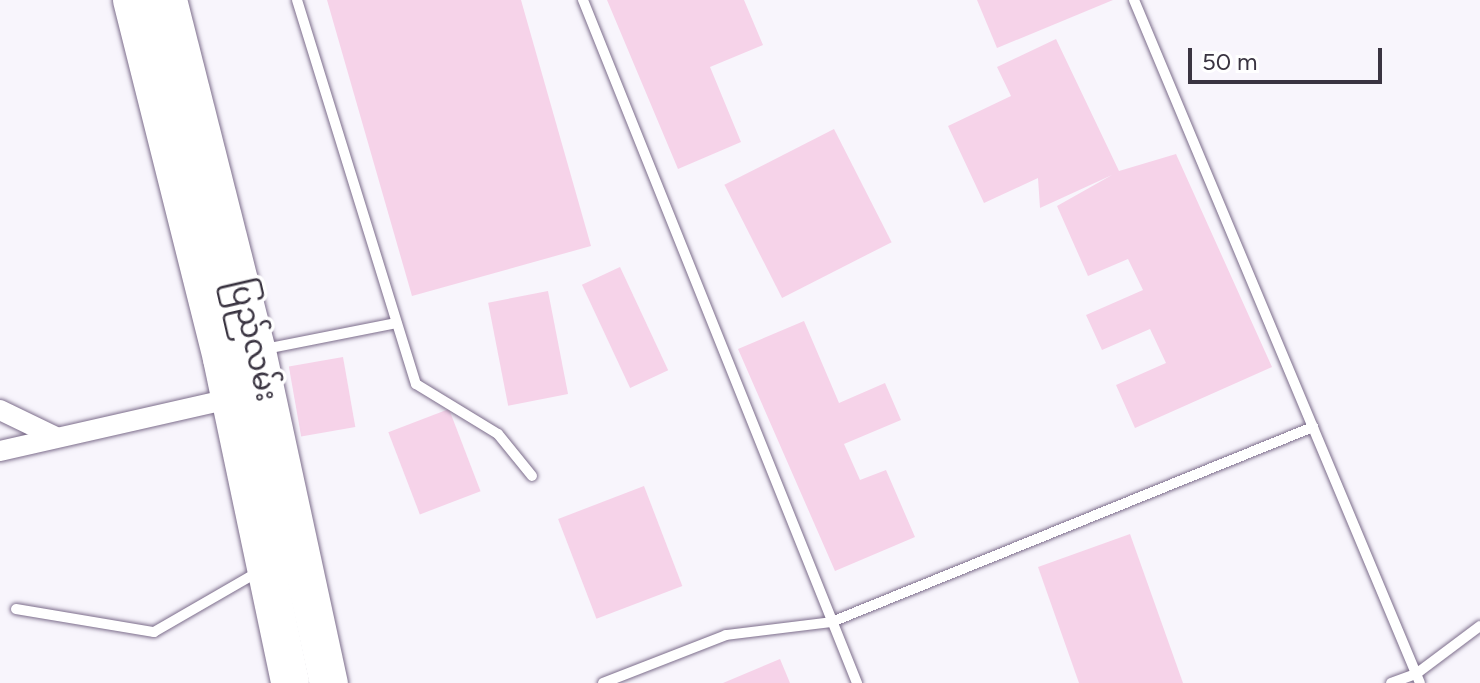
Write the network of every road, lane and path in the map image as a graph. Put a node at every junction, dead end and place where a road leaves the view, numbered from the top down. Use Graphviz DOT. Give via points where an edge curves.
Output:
graph roads {
  1 [pos="132,0"];
  2 [pos="168,0"];
  3 [pos="297,0"];
  4 [pos="583,0"];
  5 [pos="1134,0"];
  6 [pos="396,323"];
  7 [pos="239,355"];
  8 [pos="248,395"];
  9 [pos="0,410"];
  10 [pos="1313,427"];
  11 [pos="56,437"];
  12 [pos="0,451"];
  13 [pos="532,476"];
  14 [pos="284,566"];
  15 [pos="16,609"];
  16 [pos="833,622"];
  17 [pos="1480,626"];
  18 [pos="1418,678"];
  19 [pos="290,683"];
  20 [pos="329,683"];
  21 [pos="603,683"];
  22 [pos="857,683"];
  23 [pos="1391,683"];
  1 -- 7 [label="highway, ပြည်လမ်း"];
  2 -- 7 [label="highway, ပြည်လမ်း"];
  3 -- 6 [label="lane"];
  4 -- 16 [label="lane"];
  5 -- 10 [label="lane"];
  6 -- 7 [label="lane"];
  6 -- 13 [label="lane" via="416,384 498,434"];
  7 -- 8 [label="highway, ပြည်လမ်း"];
  8 -- 11 [label="street"];
  8 -- 14 [label="highway, ပြည်လမ်း"];
  9 -- 11 [label="street"];
  10 -- 16 [label="lane"];
  10 -- 18 [label="lane"];
  11 -- 12 [label="street"];
  14 -- 15 [label="lane" via="154,632"];
  14 -- 19 [label="highway, ပြည်လမ်း"];
  14 -- 20 [label="highway, ပြည်လမ်း"];
  16 -- 21 [label="lane" via="726,635"];
  16 -- 22 [label="lane"];
  17 -- 18 [label="lane"];
  18 -- 23 [label="lane"];
}
